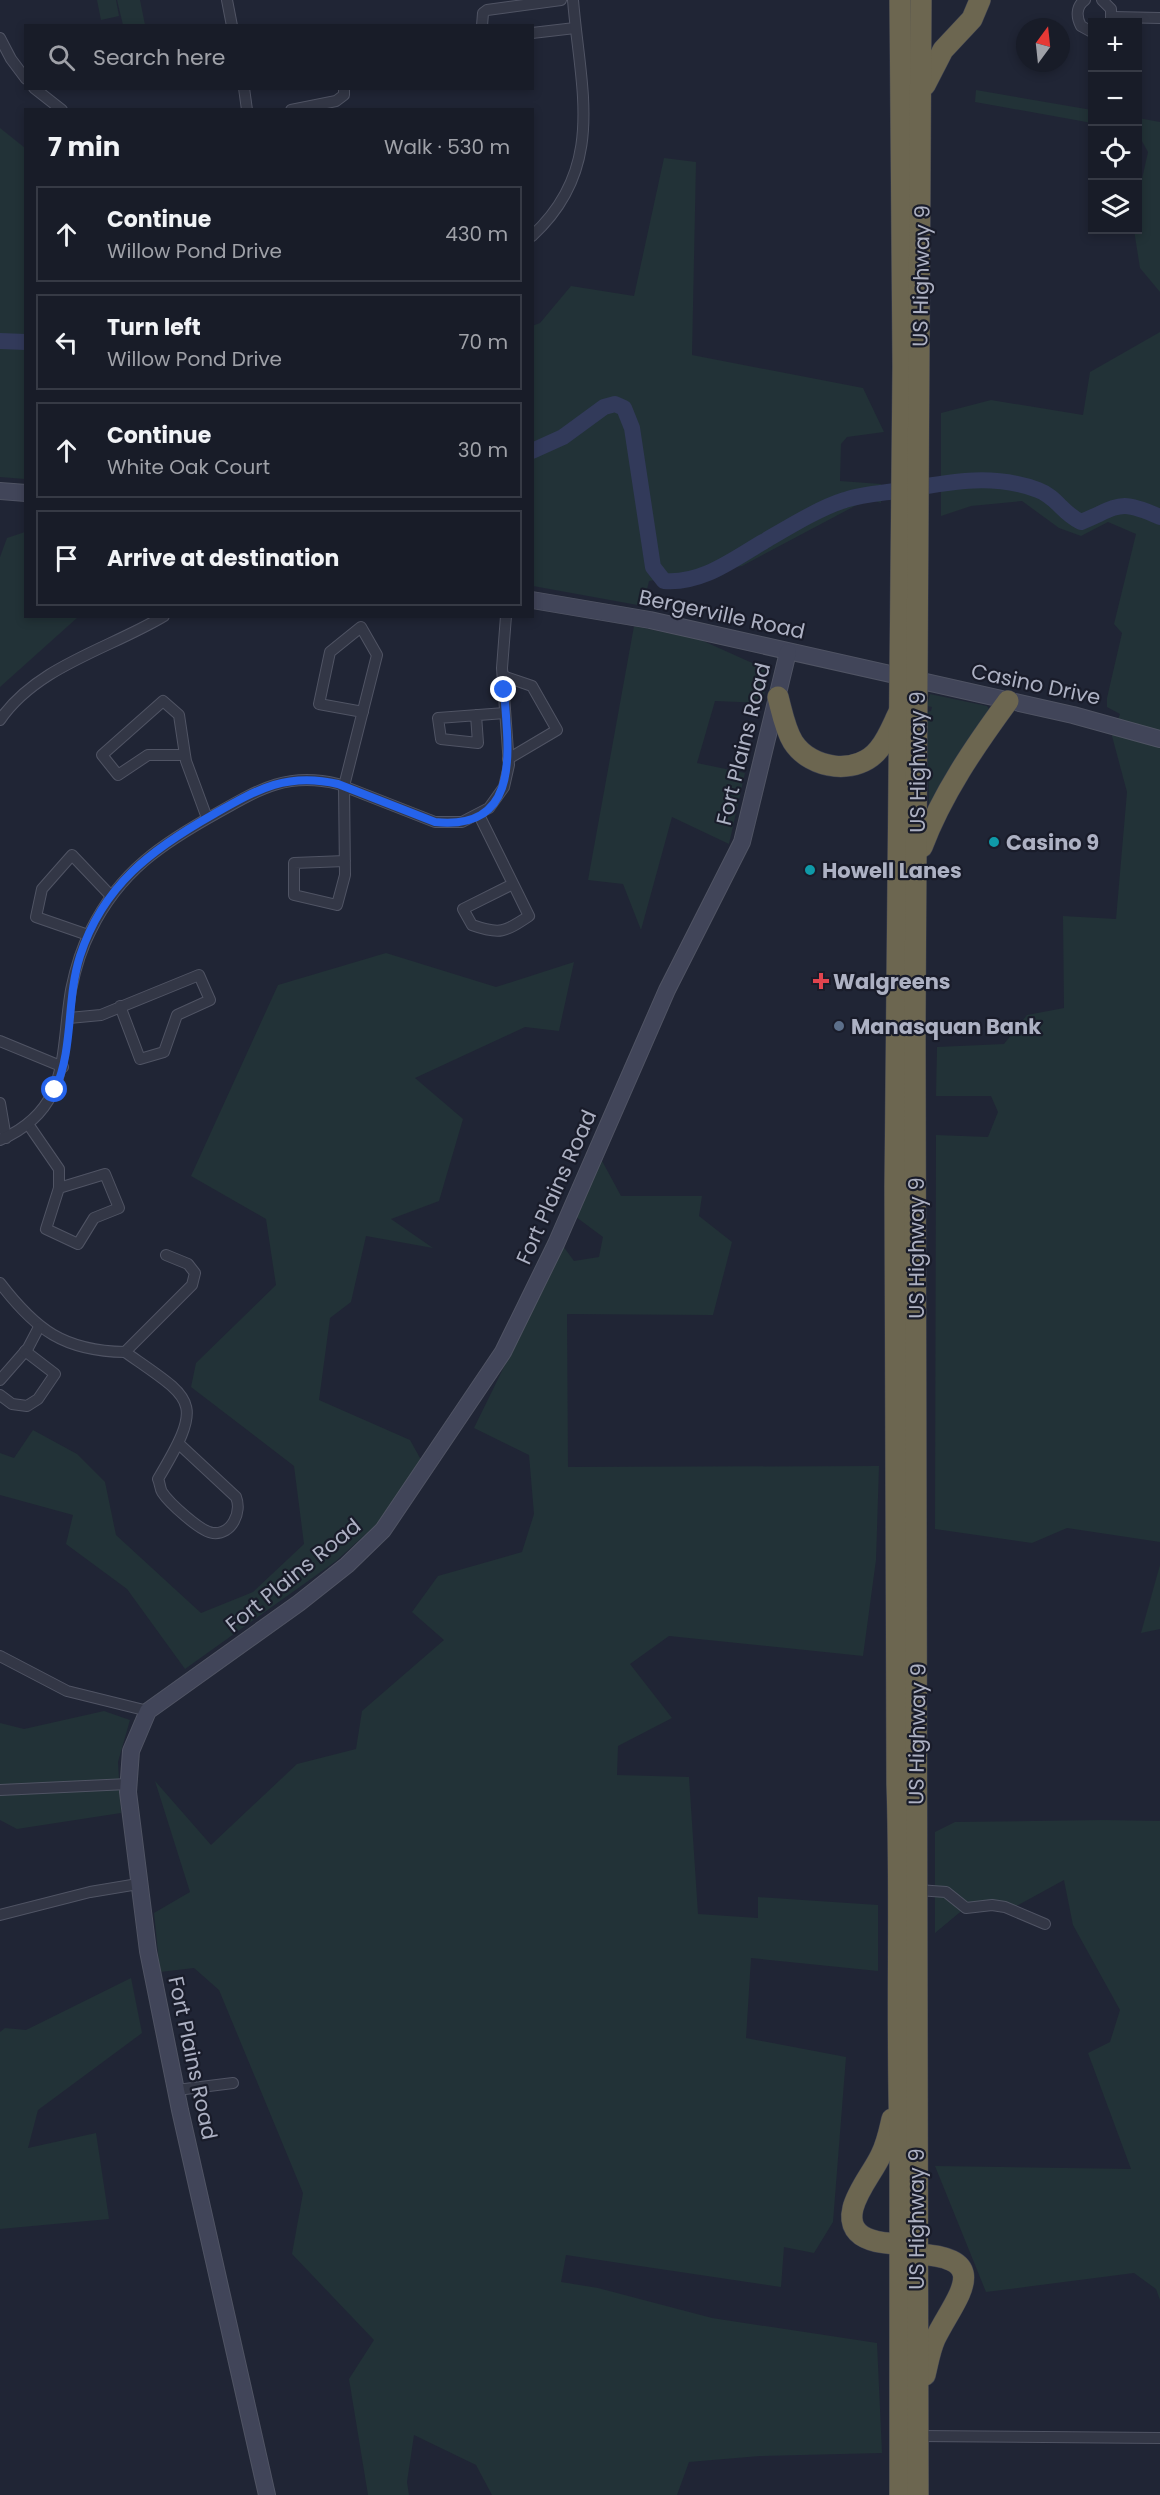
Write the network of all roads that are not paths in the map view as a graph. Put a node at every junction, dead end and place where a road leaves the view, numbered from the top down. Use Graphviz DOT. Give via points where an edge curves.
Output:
graph roads {
  1 [pos="227,0"];
  2 [pos="561,0"];
  3 [pos="573,0"];
  4 [pos="900,0"];
  5 [pos="921,0"];
  6 [pos="980,0"];
  7 [pos="1085,0"];
  8 [pos="1102,0"];
  9 [pos="1112,18"];
  10 [pos="1160,18"];
  11 [pos="1142,19"];
  12 [pos="232,24"];
  13 [pos="482,24"];
  14 [pos="575,27"];
  15 [pos="1088,30"];
  16 [pos="534,33"];
  17 [pos="0,38"];
  18 [pos="24,76"];
  19 [pos="37,90"];
  20 [pos="245,90"];
  21 [pos="344,90"];
  22 [pos="922,91"];
  23 [pos="59,108"];
  24 [pos="247,108"];
  25 [pos="301,108"];
  26 [pos="534,234"];
  27 [pos="910,445"];
  28 [pos="0,491"];
  29 [pos="24,493"];
  30 [pos="534,600"];
  31 [pos="160,618"];
  32 [pos="506,618"];
  33 [pos="789,652"];
  34 [pos="503,676"];
  35 [pos="909,679"];
  36 [pos="778,697"];
  37 [pos="1008,701"];
  38 [pos="901,708"];
  39 [pos="363,712"];
  40 [pos="505,713"];
  41 [pos="477,715"];
  42 [pos="0,720"];
  43 [pos="1160,739"];
  44 [pos="185,755"];
  45 [pos="508,759"];
  46 [pos="344,786"];
  47 [pos="479,815"];
  48 [pos="207,818"];
  49 [pos="345,861"];
  50 [pos="917,862"];
  51 [pos="513,884"];
  52 [pos="111,896"];
  53 [pos="88,935"];
  54 [pos="120,1006"];
  55 [pos="69,1018"];
  56 [pos="0,1041"];
  57 [pos="63,1067"];
  58 [pos="0,1103"];
  59 [pos="28,1124"];
  60 [pos="3,1139"];
  61 [pos="59,1188"];
  62 [pos="166,1255"];
  63 [pos="0,1283"];
  64 [pos="39,1327"];
  65 [pos="25,1351"];
  66 [pos="124,1352"];
  67 [pos="0,1380"];
  68 [pos="0,1395"];
  69 [pos="179,1444"];
  70 [pos="0,1656"];
  71 [pos="148,1711"];
  72 [pos="128,1784"];
  73 [pos="0,1790"];
  74 [pos="138,1884"];
  75 [pos="918,1890"];
  76 [pos="0,1915"];
  77 [pos="1045,1924"];
  78 [pos="233,2083"];
  79 [pos="177,2090"];
  80 [pos="897,2104"];
  81 [pos="911,2247"];
  82 [pos="919,2399"];
  83 [pos="918,2436"];
  84 [pos="1160,2438"];
  85 [pos="259,2495"];
  86 [pos="267,2495"];
  87 [pos="900,2495"];
  88 [pos="918,2495"];
  1 -- 12 [label="street"];
  2 -- 13 [label="street" via="487,10"];
  3 -- 14 [label="street"];
  4 -- 27 [label="highway, US Highway 9"];
  5 -- 22 [label="highway, US Highway 9"];
  6 -- 22 [label="highway" via="972,19 943,50"];
  7 -- 15 [label="street" via="1077,16 1081,26"];
  8 -- 9 [label="street" via="1110,6"];
  10 -- 11 [label="street"];
  14 -- 16 [label="street"];
  14 -- 26 [label="street" via="584,101 583,144 563,200"];
  17 -- 18 [label="street"];
  19 -- 23 [label="street"];
  20 -- 24 [label="street"];
  21 -- 25 [label="street" via="336,101"];
  22 -- 27 [label="highway, US Highway 9"];
  27 -- 35 [label="highway, US Highway 9"];
  28 -- 29 [label="street"];
  30 -- 33 [label="street, Bergerville Road"];
  31 -- 42 [label="street" via="37,683"];
  32 -- 34 [label="street"];
  33 -- 35 [label="street, Bergerville Road"];
  33 -- 36 [label="street, Fort Plains Road"];
  34 -- 40 [label="street"];
  34 -- 45 [label="street" via="532,686 557,730"];
  35 -- 37 [label="street, Casino Drive"];
  35 -- 38 [label="highway, US Highway 9"];
  35 -- 50 [label="highway, US Highway 9"];
  36 -- 38 [label="highway" via="794,743 812,759 832,766 854,765 870,757 879,749"];
  36 -- 71 [label="street, Fort Plains Road" via="742,842 653,1020 538,1284 491,1373 396,1514 367,1547 244,1644"];
  37 -- 43 [label="street, Casino Drive" via="1113,724"];
  37 -- 50 [label="highway" via="948,792"];
  38 -- 80 [label="highway, US Highway 9" via="895,1186 900,1862"];
  39 -- 39 [label="street" via="377,655 361,627 330,652 319,704"];
  39 -- 46 [label="street"];
  40 -- 41 [label="street"];
  40 -- 45 [label="street"];
  44 -- 44 [label="street" via="178,715 163,700 102,755 118,775 148,755"];
  44 -- 48 [label="street"];
  45 -- 47 [label="street" via="504,787"];
  46 -- 47 [label="street" via="435,822 462,822"];
  46 -- 48 [label="street" via="303,779 277,783"];
  46 -- 49 [label="street"];
  47 -- 51 [label="street"];
  48 -- 52 [label="street" via="152,852"];
  49 -- 49 [label="street" via="337,905 294,895 294,863"];
  50 -- 75 [label="highway, US Highway 9"];
  51 -- 51 [label="street" via="529,916 506,931 493,932 472,925 464,909"];
  52 -- 53 [label="street"];
  52 -- 53 [label="street" via="72,855 42,889 36,917"];
  53 -- 55 [label="street" via="75,972"];
  54 -- 54 [label="street" via="140,1059 164,1052 177,1015 210,1000 199,975"];
  54 -- 55 [label="street" via="100,1014"];
  55 -- 57 [label="street"];
  56 -- 57 [label="street"];
  57 -- 59 [label="street" via="49,1100"];
  58 -- 60 [label="street"];
  59 -- 60 [label="street"];
  59 -- 61 [label="street" via="59,1168"];
  61 -- 61 [label="street" via="46,1229 78,1244 94,1218 118,1208 105,1174"];
  62 -- 66 [label="street" via="188,1264 195,1273 192,1285"];
  63 -- 64 [label="street"];
  64 -- 65 [label="street"];
  64 -- 66 [label="street" via="74,1346"];
  65 -- 67 [label="street"];
  65 -- 68 [label="street" via="55,1374 38,1399 27,1406 12,1404"];
  66 -- 69 [label="street" via="174,1387 186,1401 188,1415"];
  69 -- 69 [label="street" via="158,1479 162,1492 205,1531 228,1529 240,1506 236,1497"];
  70 -- 71 [label="street" via="67,1691"];
  71 -- 72 [label="street, Fort Plains Road" via="131,1751"];
  72 -- 73 [label="street"];
  72 -- 74 [label="street, Fort Plains Road"];
  74 -- 76 [label="street"];
  74 -- 79 [label="street, Fort Plains Road"];
  75 -- 77 [label="street" via="946,1892 966,1908 1005,1907"];
  75 -- 81 [label="highway, US Highway 9"];
  78 -- 79 [label="street"];
  79 -- 86 [label="street, Fort Plains Road"];
  80 -- 81 [label="highway, US Highway 9"];
  80 -- 81 [label="highway" via="885,2146 856,2199 852,2215 861,2236"];
  81 -- 82 [label="highway, US Highway 9"];
  81 -- 82 [label="highway" via="952,2260 964,2280 962,2292 934,2342"];
  81 -- 87 [label="highway, US Highway 9" via="901,2269"];
  82 -- 83 [label="highway, US Highway 9"];
  83 -- 84 [label="street"];
  83 -- 88 [label="highway, US Highway 9"];
  85 -- 86 [label="street"];
}
